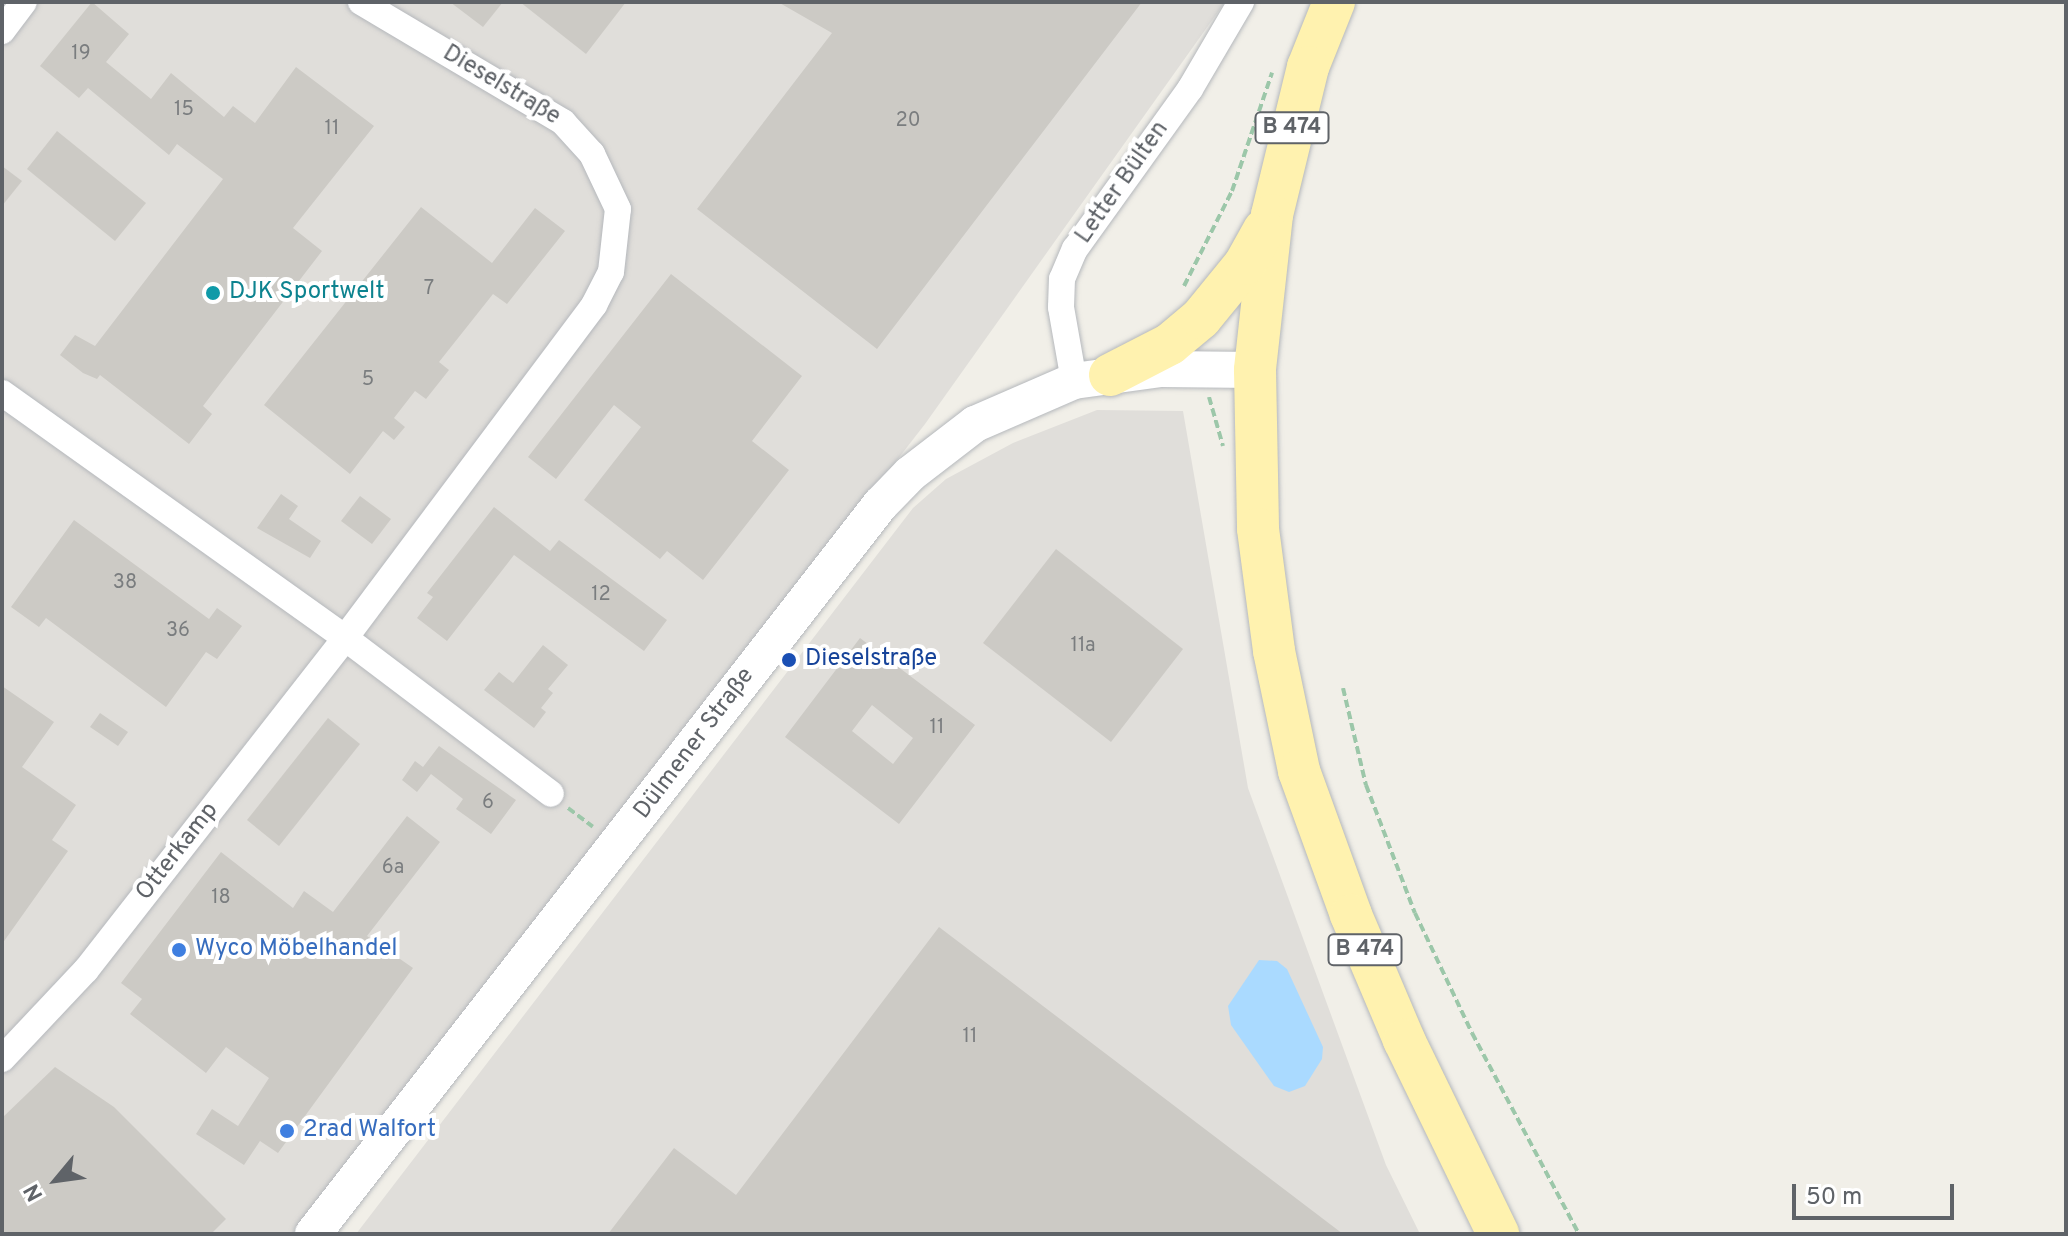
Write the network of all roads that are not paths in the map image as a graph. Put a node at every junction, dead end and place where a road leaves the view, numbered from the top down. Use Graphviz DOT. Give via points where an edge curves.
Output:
graph roads {
  1 [pos="24,2"];
  2 [pos="361,2"];
  3 [pos="1241,2"];
  4 [pos="1334,2"];
  5 [pos="2,31"];
  6 [pos="1272,215"];
  7 [pos="1255,370"];
  8 [pos="1092,378"];
  9 [pos="2,393"];
  10 [pos="345,638"];
  11 [pos="551,794"];
  12 [pos="2,1059"];
  13 [pos="313,1234"];
  14 [pos="1498,1234"];
  1 -- 5 [label="street"];
  2 -- 10 [label="street, Dieselstraße" via="563,122 592,154 610,190 618,209 618,243 594,305"];
  3 -- 8 [label="street, Letter Bülten" via="1190,89 1062,279 1061,307"];
  4 -- 6 [label="main road, B 474" via="1308,67"];
  6 -- 7 [label="main road, B 474"];
  6 -- 8 [label="main road" via="1245,264 1201,318 1170,344"];
  7 -- 8 [label="street, Dülmener Straße"];
  7 -- 14 [label="main road, B 474" via="1258,529 1274,651 1299,771 1368,957"];
  8 -- 13 [label="street, Dülmener Straße" via="975,424 893,490"];
  9 -- 10 [label="street"];
  10 -- 11 [label="street"];
  10 -- 12 [label="street, Otterkamp" via="86,970"];
}
